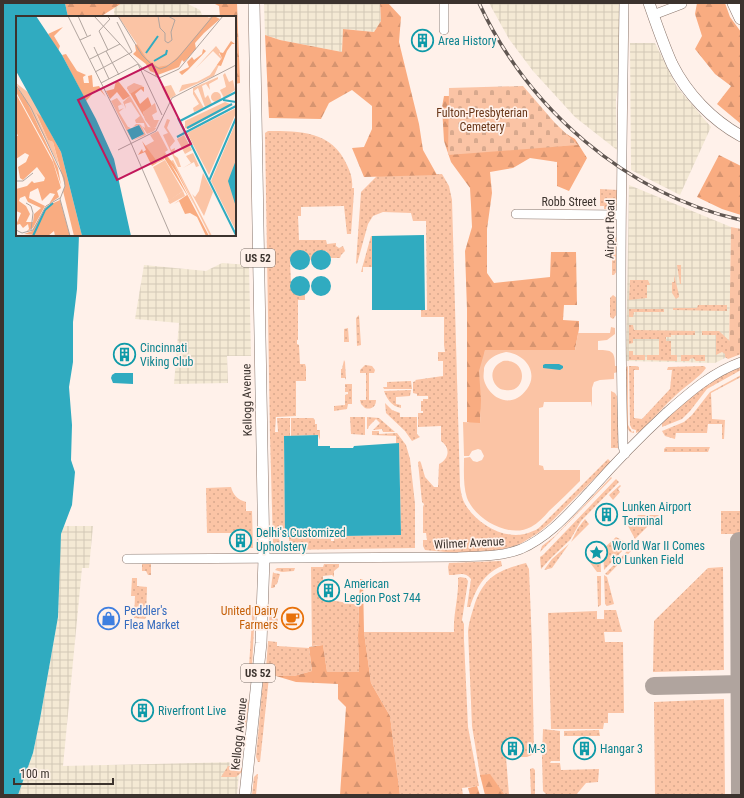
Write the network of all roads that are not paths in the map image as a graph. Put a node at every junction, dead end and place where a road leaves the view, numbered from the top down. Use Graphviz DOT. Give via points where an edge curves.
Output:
graph roads {
  1 [pos="254,3"];
  2 [pos="444,3"];
  3 [pos="624,3"];
  4 [pos="649,3"];
  5 [pos="734,3"];
  6 [pos="682,4"];
  7 [pos="653,15"];
  8 [pos="741,18"];
  9 [pos="444,30"];
  10 [pos="741,136"];
  11 [pos="516,214"];
  12 [pos="621,214"];
  13 [pos="741,362"];
  14 [pos="625,454"];
  15 [pos="127,559"];
  16 [pos="264,559"];
  17 [pos="245,795"];
  1 -- 16 [label="main road, Kellogg Avenue / US 52"];
  2 -- 9 [label="street"];
  3 -- 12 [label="street, Airport Road"];
  4 -- 7 [label="main road"];
  5 -- 8 [label="highway"];
  6 -- 7 [label="street"];
  7 -- 10 [label="main road" via="672,64 690,92 718,121"];
  11 -- 12 [label="street, Robb Street"];
  12 -- 14 [label="street, Airport Road" via="621,386"];
  13 -- 14 [label="street, Wilmer Avenue" via="716,374 691,391"];
  14 -- 16 [label="street, Wilmer Avenue" via="547,533 531,544 498,556"];
  15 -- 16 [label="street, Wilmer Avenue"];
  16 -- 17 [label="main road, Kellogg Avenue / US 52" via="261,643"];
}
